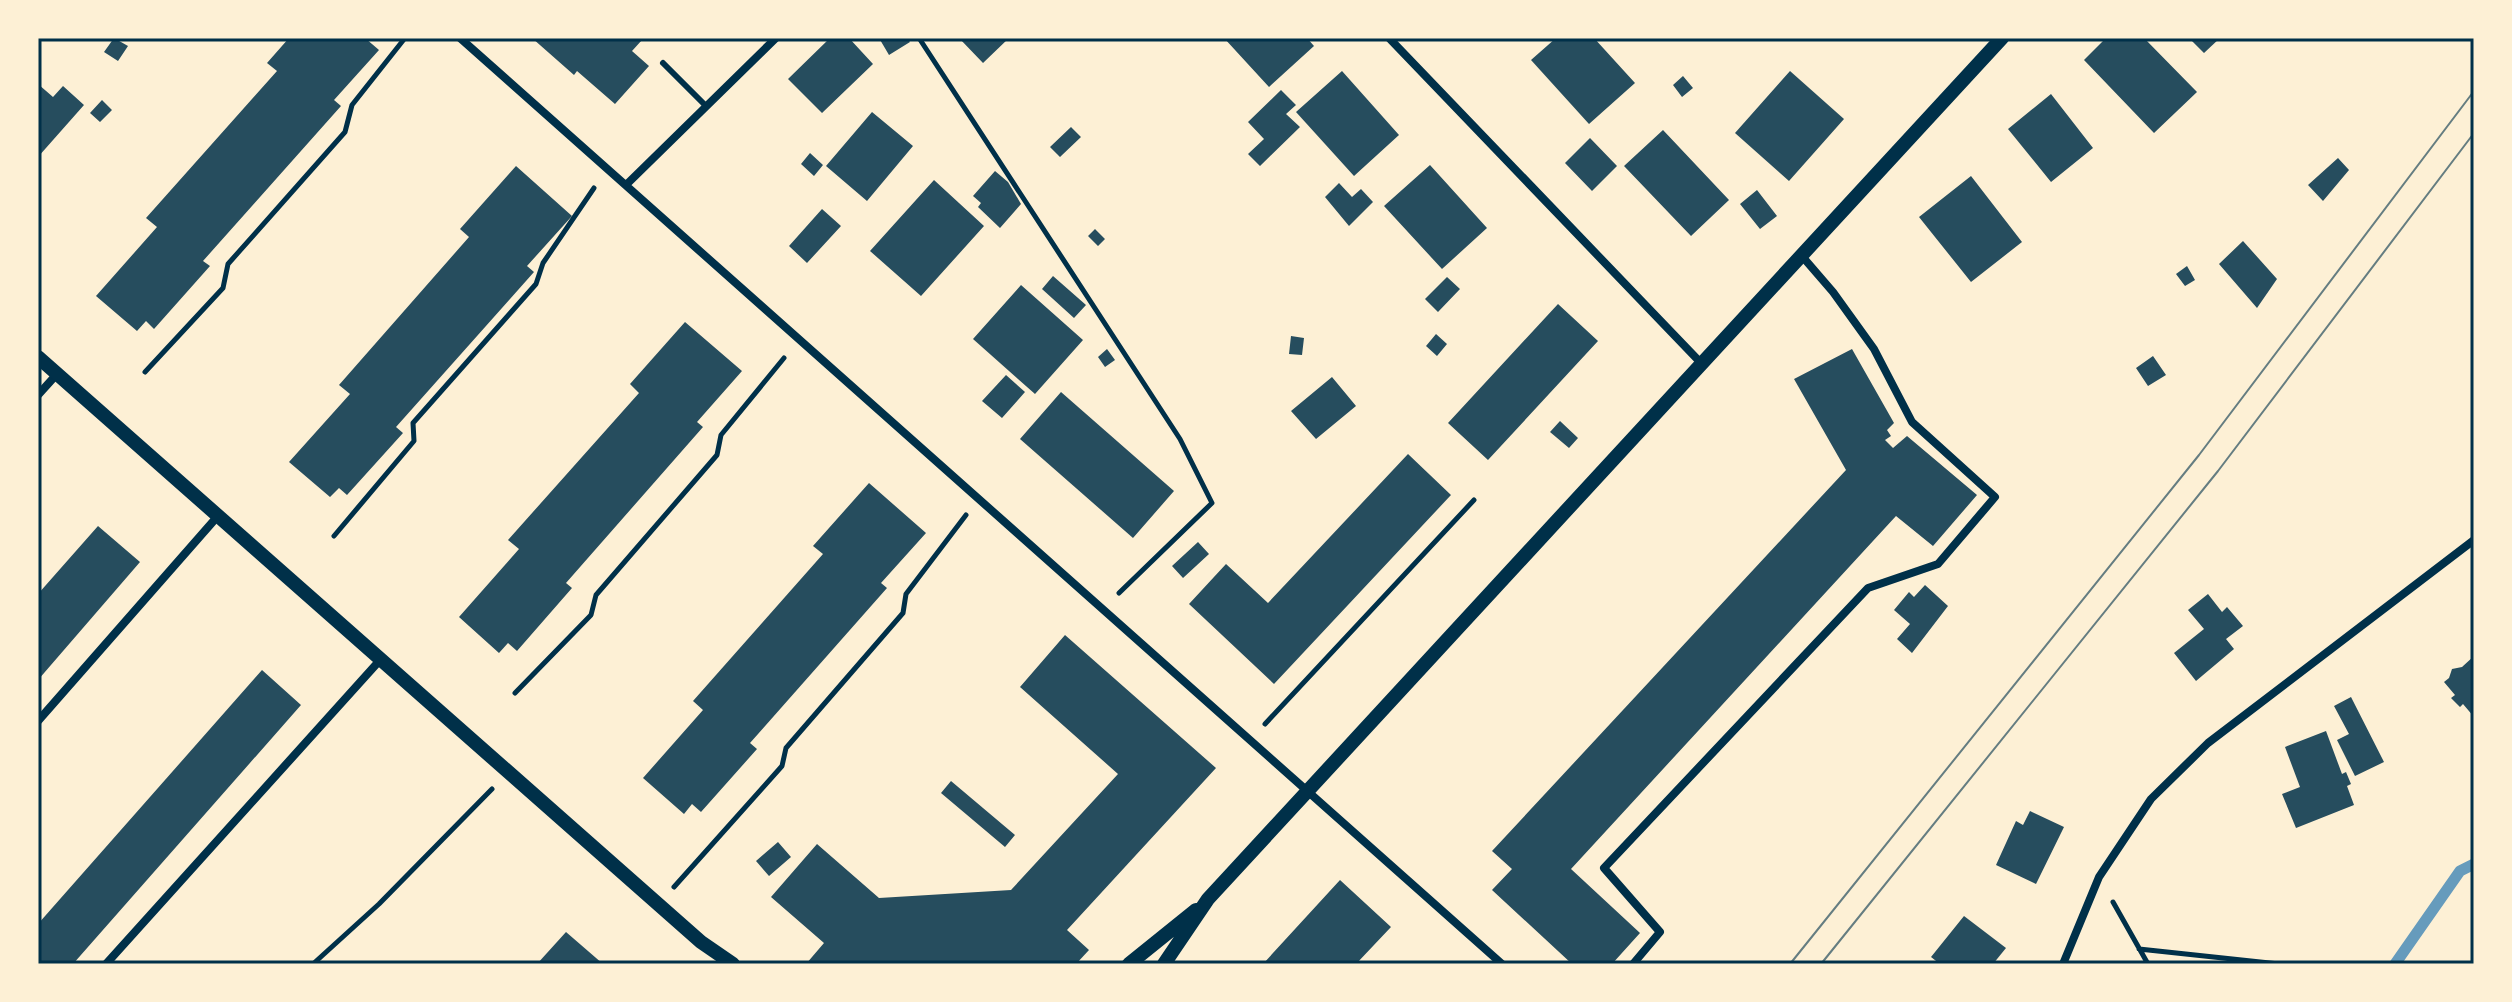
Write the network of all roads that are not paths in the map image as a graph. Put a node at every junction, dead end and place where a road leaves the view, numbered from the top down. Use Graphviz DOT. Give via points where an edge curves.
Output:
graph roads {
  1 [pos="460,38"];
  2 [pos="776,38"];
  3 [pos="1389,38"];
  4 [pos="2002,38"];
  5 [pos="663,63"];
  6 [pos="706,106"];
  7 [pos="627,184"];
  8 [pos="1801,255"];
  9 [pos="38,357"];
  10 [pos="1701,363"];
  11 [pos="57,374"];
  12 [pos="38,395"];
  13 [pos="217,517"];
  14 [pos="2474,540"];
  15 [pos="381,659"];
  16 [pos="38,721"];
  17 [pos="1308,791"];
  18 [pos="1208,899"];
  19 [pos="701,942"];
  20 [pos="106,964"];
  21 [pos="720,964"];
  22 [pos="733,964"];
  23 [pos="1129,964"];
  24 [pos="1164,964"];
  25 [pos="1502,964"];
  26 [pos="1633,964"];
  27 [pos="2063,964"];
  1 -- 7 [label="street"];
  2 -- 6 [label="street"];
  3 -- 10 [label="street"];
  4 -- 8 [label="street"];
  5 -- 6 [label="lane"];
  6 -- 7 [label="street"];
  7 -- 17 [label="street"];
  8 -- 10 [label="street"];
  8 -- 26 [label="street" via="1874,349 1912,422 1995,497 1938,564 1868,588 1604,868 1660,932"];
  9 -- 11 [label="street"];
  10 -- 17 [label="street"];
  11 -- 12 [label="street"];
  11 -- 13 [label="street"];
  13 -- 15 [label="street"];
  13 -- 16 [label="street"];
  14 -- 27 [label="street" via="2208,743 2151,799 2099,877"];
  15 -- 19 [label="street"];
  15 -- 20 [label="street"];
  17 -- 18 [label="street"];
  17 -- 25 [label="street"];
  18 -- 23 [label="street"];
  18 -- 24 [label="street"];
  19 -- 21 [label="street"];
  19 -- 22 [label="street"];
}
